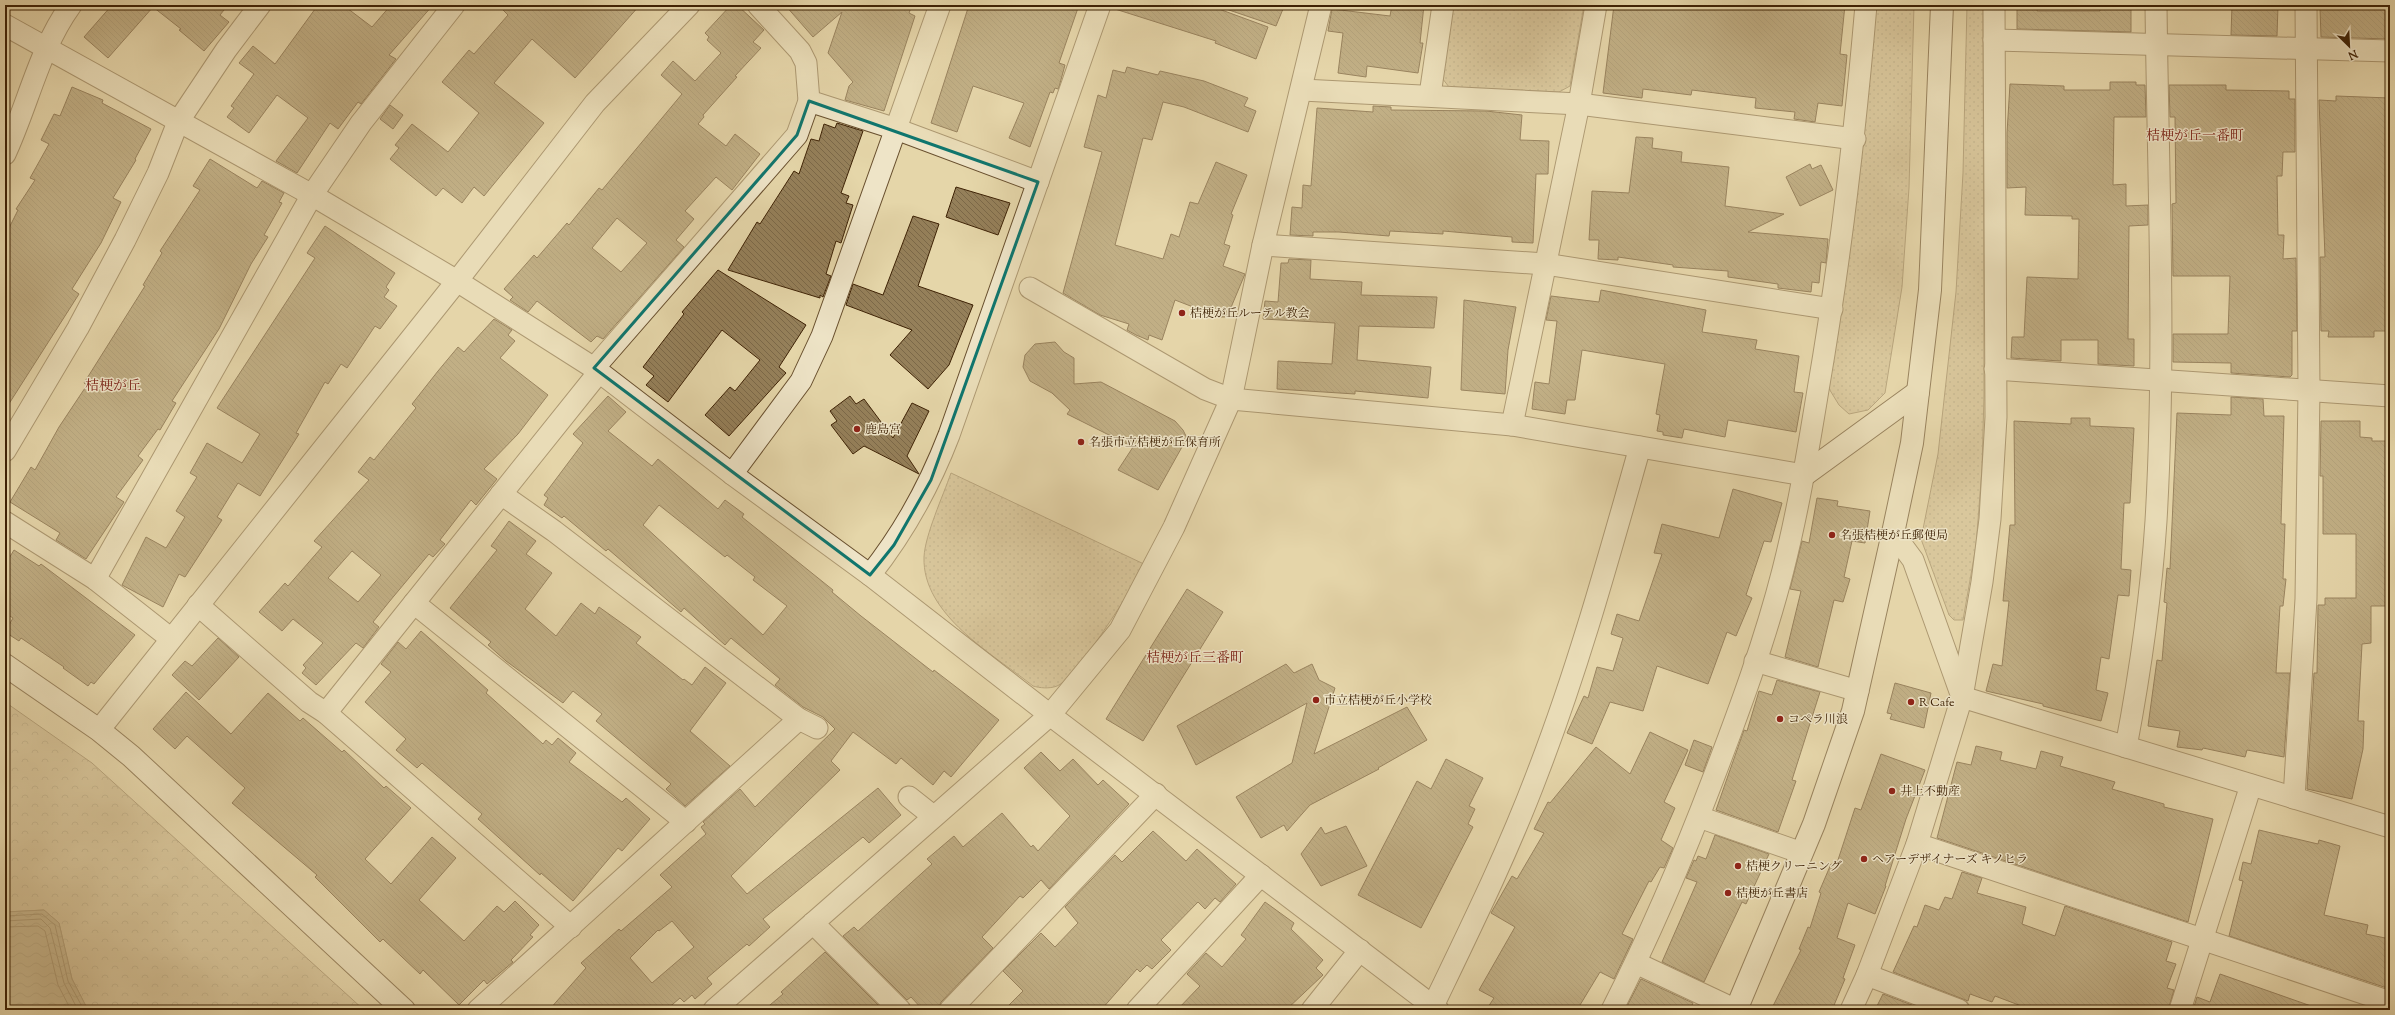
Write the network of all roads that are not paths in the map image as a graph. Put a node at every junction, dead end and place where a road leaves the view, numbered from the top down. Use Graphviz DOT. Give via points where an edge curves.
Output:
graph roads {
  1 [pos="71,5"];
  2 [pos="260,5"];
  3 [pos="454,5"];
  4 [pos="689,5"];
  5 [pos="758,5"];
  6 [pos="940,5"];
  7 [pos="1100,5"];
  8 [pos="1321,5"];
  9 [pos="1443,5"];
  10 [pos="1596,5"];
  11 [pos="1866,5"];
  12 [pos="1942,5"];
  13 [pos="1994,5"];
  14 [pos="2156,5"];
  15 [pos="2306,5"];
  16 [pos="5,25"];
  17 [pos="1994,40"];
  18 [pos="2156,45"];
  19 [pos="46,47"];
  20 [pos="2307,47"];
  21 [pos="2390,51"];
  22 [pos="1302,90"];
  23 [pos="1430,95"];
  24 [pos="810,101"];
  25 [pos="1579,104"];
  26 [pos="178,122"];
  27 [pos="896,129"];
  28 [pos="1855,139"];
  29 [pos="5,154"];
  30 [pos="1038,182"];
  31 [pos="312,195"];
  32 [pos="1263,245"];
  33 [pos="1545,264"];
  34 [pos="457,281"];
  35 [pos="1030,288"];
  36 [pos="1832,309"];
  37 [pos="1995,369"];
  38 [pos="597,370"];
  39 [pos="2161,380"];
  40 [pos="2309,390"];
  41 [pos="1918,392"];
  42 [pos="2390,396"];
  43 [pos="1231,399"];
  44 [pos="1512,425"];
  45 [pos="1640,446"];
  46 [pos="5,451"];
  47 [pos="732,474"];
  48 [pos="1804,475"];
  49 [pos="501,494"];
  50 [pos="5,522"];
  51 [pos="1894,533"];
  52 [pos="870,575"];
  53 [pos="95,580"];
  54 [pos="414,603"];
  55 [pos="198,605"];
  56 [pos="170,638"];
  57 [pos="1755,661"];
  58 [pos="5,665"];
  59 [pos="1858,691"];
  60 [pos="1962,697"];
  61 [pos="326,713"];
  62 [pos="1050,715"];
  63 [pos="99,730"];
  64 [pos="2126,747"];
  65 [pos="2251,785"];
  66 [pos="1156,794"];
  67 [pos="909,797"];
  68 [pos="2294,798"];
  69 [pos="933,816"];
  70 [pos="1699,817"];
  71 [pos="686,822"];
  72 [pos="2390,827"];
  73 [pos="1917,844"];
  74 [pos="1802,853"];
  75 [pos="1261,875"];
  76 [pos="813,923"];
  77 [pos="571,927"];
  78 [pos="2202,940"];
  79 [pos="1360,950"];
  80 [pos="1636,963"];
  81 [pos="1867,975"];
  82 [pos="2390,1002"];
  83 [pos="1436,1008"];
  84 [pos="404,1010"];
  85 [pos="478,1010"];
  86 [pos="714,1010"];
  87 [pos="900,1010"];
  88 [pos="950,1010"];
  89 [pos="1137,1010"];
  90 [pos="1312,1010"];
  91 [pos="1612,1010"];
  92 [pos="1736,1010"];
  93 [pos="1851,1010"];
  94 [pos="1959,1010"];
  95 [pos="2180,1010"];
  1 -- 19 [label="street" via="57,24"];
  2 -- 26 [label="street" via="226,50"];
  3 -- 31 [label="street" via="361,123"];
  4 -- 34 [label="street" via="595,103"];
  5 -- 24 [label="street" via="803,57 808,74"];
  6 -- 27 [label="street"];
  7 -- 30 [label="street"];
  8 -- 22 [label="street"];
  9 -- 23 [label="street"];
  10 -- 25 [label="street"];
  11 -- 28 [label="street"];
  12 -- 41 [label="street" via="1930,290"];
  13 -- 17 [label="street"];
  14 -- 18 [label="street"];
  15 -- 20 [label="street"];
  16 -- 19 [label="street"];
  17 -- 18 [label="street"];
  17 -- 37 [label="street"];
  18 -- 20 [label="street"];
  18 -- 39 [label="street"];
  19 -- 26 [label="street"];
  19 -- 29 [label="street" via="24,111"];
  20 -- 21 [label="street"];
  20 -- 40 [label="street"];
  22 -- 23 [label="street"];
  22 -- 32 [label="street"];
  23 -- 25 [label="street"];
  24 -- 27 [label="street"];
  24 -- 38 [label="street" via="797,135"];
  25 -- 28 [label="street"];
  25 -- 33 [label="street"];
  26 -- 31 [label="street"];
  26 -- 46 [label="street" via="158,173 126,240 78,328"];
  27 -- 30 [label="street"];
  27 -- 47 [label="street" via="822,336 801,382"];
  28 -- 36 [label="street"];
  30 -- 52 [label="street" via="931,480 894,545"];
  31 -- 34 [label="street"];
  31 -- 53 [label="street"];
  32 -- 33 [label="street"];
  32 -- 43 [label="street"];
  33 -- 36 [label="street"];
  33 -- 44 [label="street"];
  34 -- 38 [label="street"];
  34 -- 55 [label="street"];
  35 -- 43 [label="street" via="1205,389"];
  36 -- 48 [label="street"];
  37 -- 39 [label="street"];
  37 -- 60 [label="street" via="1995,431 1990,519"];
  38 -- 47 [label="street"];
  38 -- 49 [label="street"];
  39 -- 40 [label="street"];
  39 -- 64 [label="street" via="2156,523 2140,671"];
  40 -- 42 [label="street"];
  40 -- 68 [label="street" via="2306,599"];
  41 -- 48 [label="street"];
  41 -- 51 [label="street" via="1912,443"];
  43 -- 44 [label="street"];
  43 -- 62 [label="street" via="1174,527 1120,630"];
  44 -- 45 [label="street"];
  45 -- 48 [label="street"];
  45 -- 83 [label="street" via="1579,660 1538,773"];
  47 -- 52 [label="street"];
  48 -- 57 [label="street" via="1782,572"];
  49 -- 54 [label="street"];
  49 -- 71 [label="street" via="554,531 808,723"];
  50 -- 53 [label="street"];
  51 -- 59 [label="street"];
  51 -- 60 [label="street" via="1913,560"];
  52 -- 62 [label="street"];
  53 -- 56 [label="street"];
  54 -- 61 [label="street"];
  54 -- 71 [label="street"];
  55 -- 56 [label="street"];
  55 -- 61 [label="street" via="309,702"];
  56 -- 63 [label="street"];
  57 -- 59 [label="street"];
  57 -- 70 [label="street"];
  58 -- 63 [label="street"];
  59 -- 74 [label="street"];
  60 -- 64 [label="street"];
  60 -- 73 [label="street"];
  61 -- 77 [label="street"];
  62 -- 66 [label="street"];
  62 -- 69 [label="street"];
  63 -- 84 [label="street" via="189,809"];
  64 -- 65 [label="street"];
  65 -- 68 [label="street"];
  65 -- 78 [label="street"];
  66 -- 75 [label="street"];
  66 -- 88 [label="street"];
  67 -- 69 [label="street"];
  68 -- 72 [label="street"];
  69 -- 76 [label="street"];
  70 -- 74 [label="street"];
  70 -- 80 [label="street"];
  71 -- 77 [label="street"];
  73 -- 78 [label="street"];
  73 -- 81 [label="street"];
  74 -- 92 [label="street"];
  75 -- 79 [label="street"];
  75 -- 89 [label="street"];
  76 -- 86 [label="street"];
  76 -- 87 [label="street"];
  77 -- 85 [label="street"];
  78 -- 82 [label="street"];
  78 -- 95 [label="street"];
  79 -- 83 [label="street"];
  79 -- 90 [label="street"];
  80 -- 91 [label="street"];
  80 -- 92 [label="street"];
  81 -- 93 [label="street"];
  81 -- 94 [label="street"];
}
